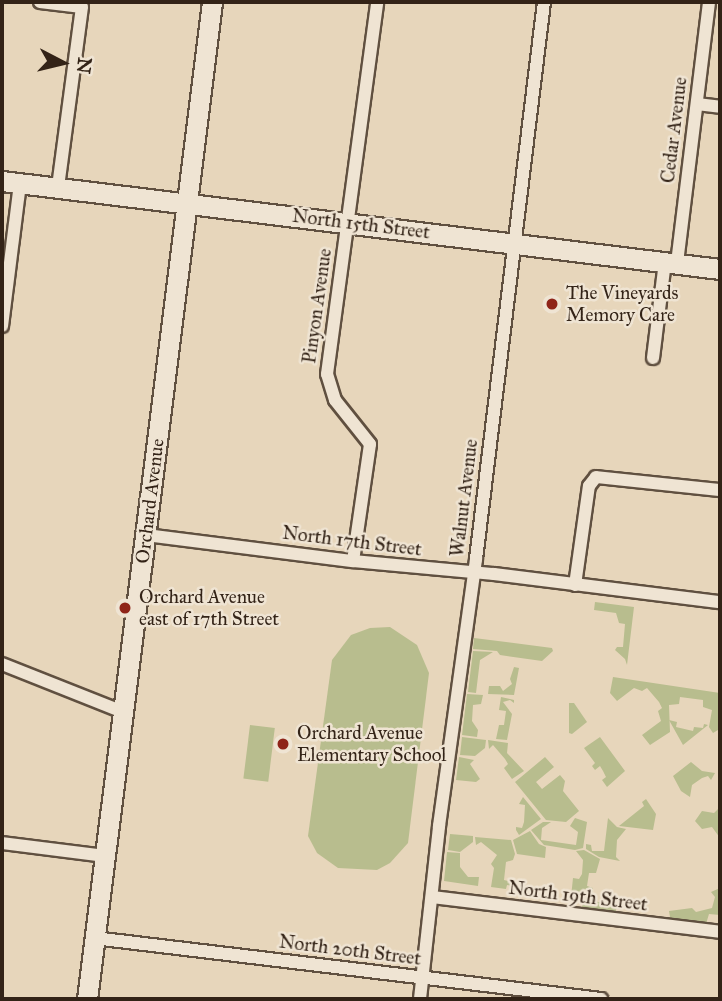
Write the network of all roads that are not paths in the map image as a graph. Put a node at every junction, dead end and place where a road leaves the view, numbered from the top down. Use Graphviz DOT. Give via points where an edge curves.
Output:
graph roads {
  1 [pos="40,2"];
  2 [pos="46,2"];
  3 [pos="212,2"];
  4 [pos="377,2"];
  5 [pos="544,2"];
  6 [pos="709,2"];
  7 [pos="696,104"];
  8 [pos="720,107"];
  9 [pos="11,182"];
  10 [pos="58,188"];
  11 [pos="188,203"];
  12 [pos="349,223"];
  13 [pos="514,243"];
  14 [pos="671,262"];
  15 [pos="720,269"];
  16 [pos="2,326"];
  17 [pos="653,358"];
  18 [pos="720,490"];
  19 [pos="146,535"];
  20 [pos="353,561"];
  21 [pos="473,572"];
  22 [pos="575,584"];
  23 [pos="720,601"];
  24 [pos="2,664"];
  25 [pos="123,712"];
  26 [pos="2,843"];
  27 [pos="104,856"];
  28 [pos="432,897"];
  29 [pos="720,932"];
  30 [pos="94,939"];
  31 [pos="423,978"];
  32 [pos="87,999"];
  33 [pos="420,999"];
  34 [pos="601,999"];
  1 -- 2 [label="street"];
  2 -- 10 [label="street" via="82,7"];
  3 -- 11 [label="street, Orchard Avenue"];
  4 -- 12 [label="street, Pinyon Avenue"];
  5 -- 13 [label="street, Walnut Avenue"];
  6 -- 7 [label="street, Cedar Avenue"];
  7 -- 8 [label="street"];
  7 -- 14 [label="street, Cedar Avenue"];
  9 -- 10 [label="street, North 15th Street"];
  9 -- 16 [label="street"];
  10 -- 11 [label="street, North 15th Street"];
  11 -- 12 [label="street, North 15th Street"];
  11 -- 19 [label="street, Orchard Avenue"];
  12 -- 13 [label="street, North 15th Street"];
  12 -- 20 [label="street, Pinyon Avenue" via="327,374 335,400 370,444"];
  13 -- 14 [label="street, North 15th Street"];
  13 -- 21 [label="street, Walnut Avenue"];
  14 -- 15 [label="street, North 15th Street"];
  14 -- 17 [label="street, Cedar Avenue"];
  18 -- 22 [label="street" via="596,477 589,486"];
  19 -- 20 [label="street, North 17th Street"];
  19 -- 25 [label="street, Orchard Avenue"];
  20 -- 21 [label="street, North 17th Street"];
  21 -- 22 [label="street, North 17th Street"];
  21 -- 28 [label="street, Walnut Avenue"];
  22 -- 23 [label="street, North 17th Street"];
  24 -- 25 [label="street"];
  25 -- 27 [label="street, Orchard Avenue"];
  26 -- 27 [label="street"];
  27 -- 30 [label="street, Orchard Avenue"];
  28 -- 29 [label="street, North 19th Street"];
  28 -- 31 [label="street, Walnut Avenue"];
  30 -- 31 [label="street, North 20th Street"];
  30 -- 32 [label="street, Orchard Avenue"];
  31 -- 33 [label="street, Walnut Avenue"];
  31 -- 34 [label="street, North 20th Street"];
}
